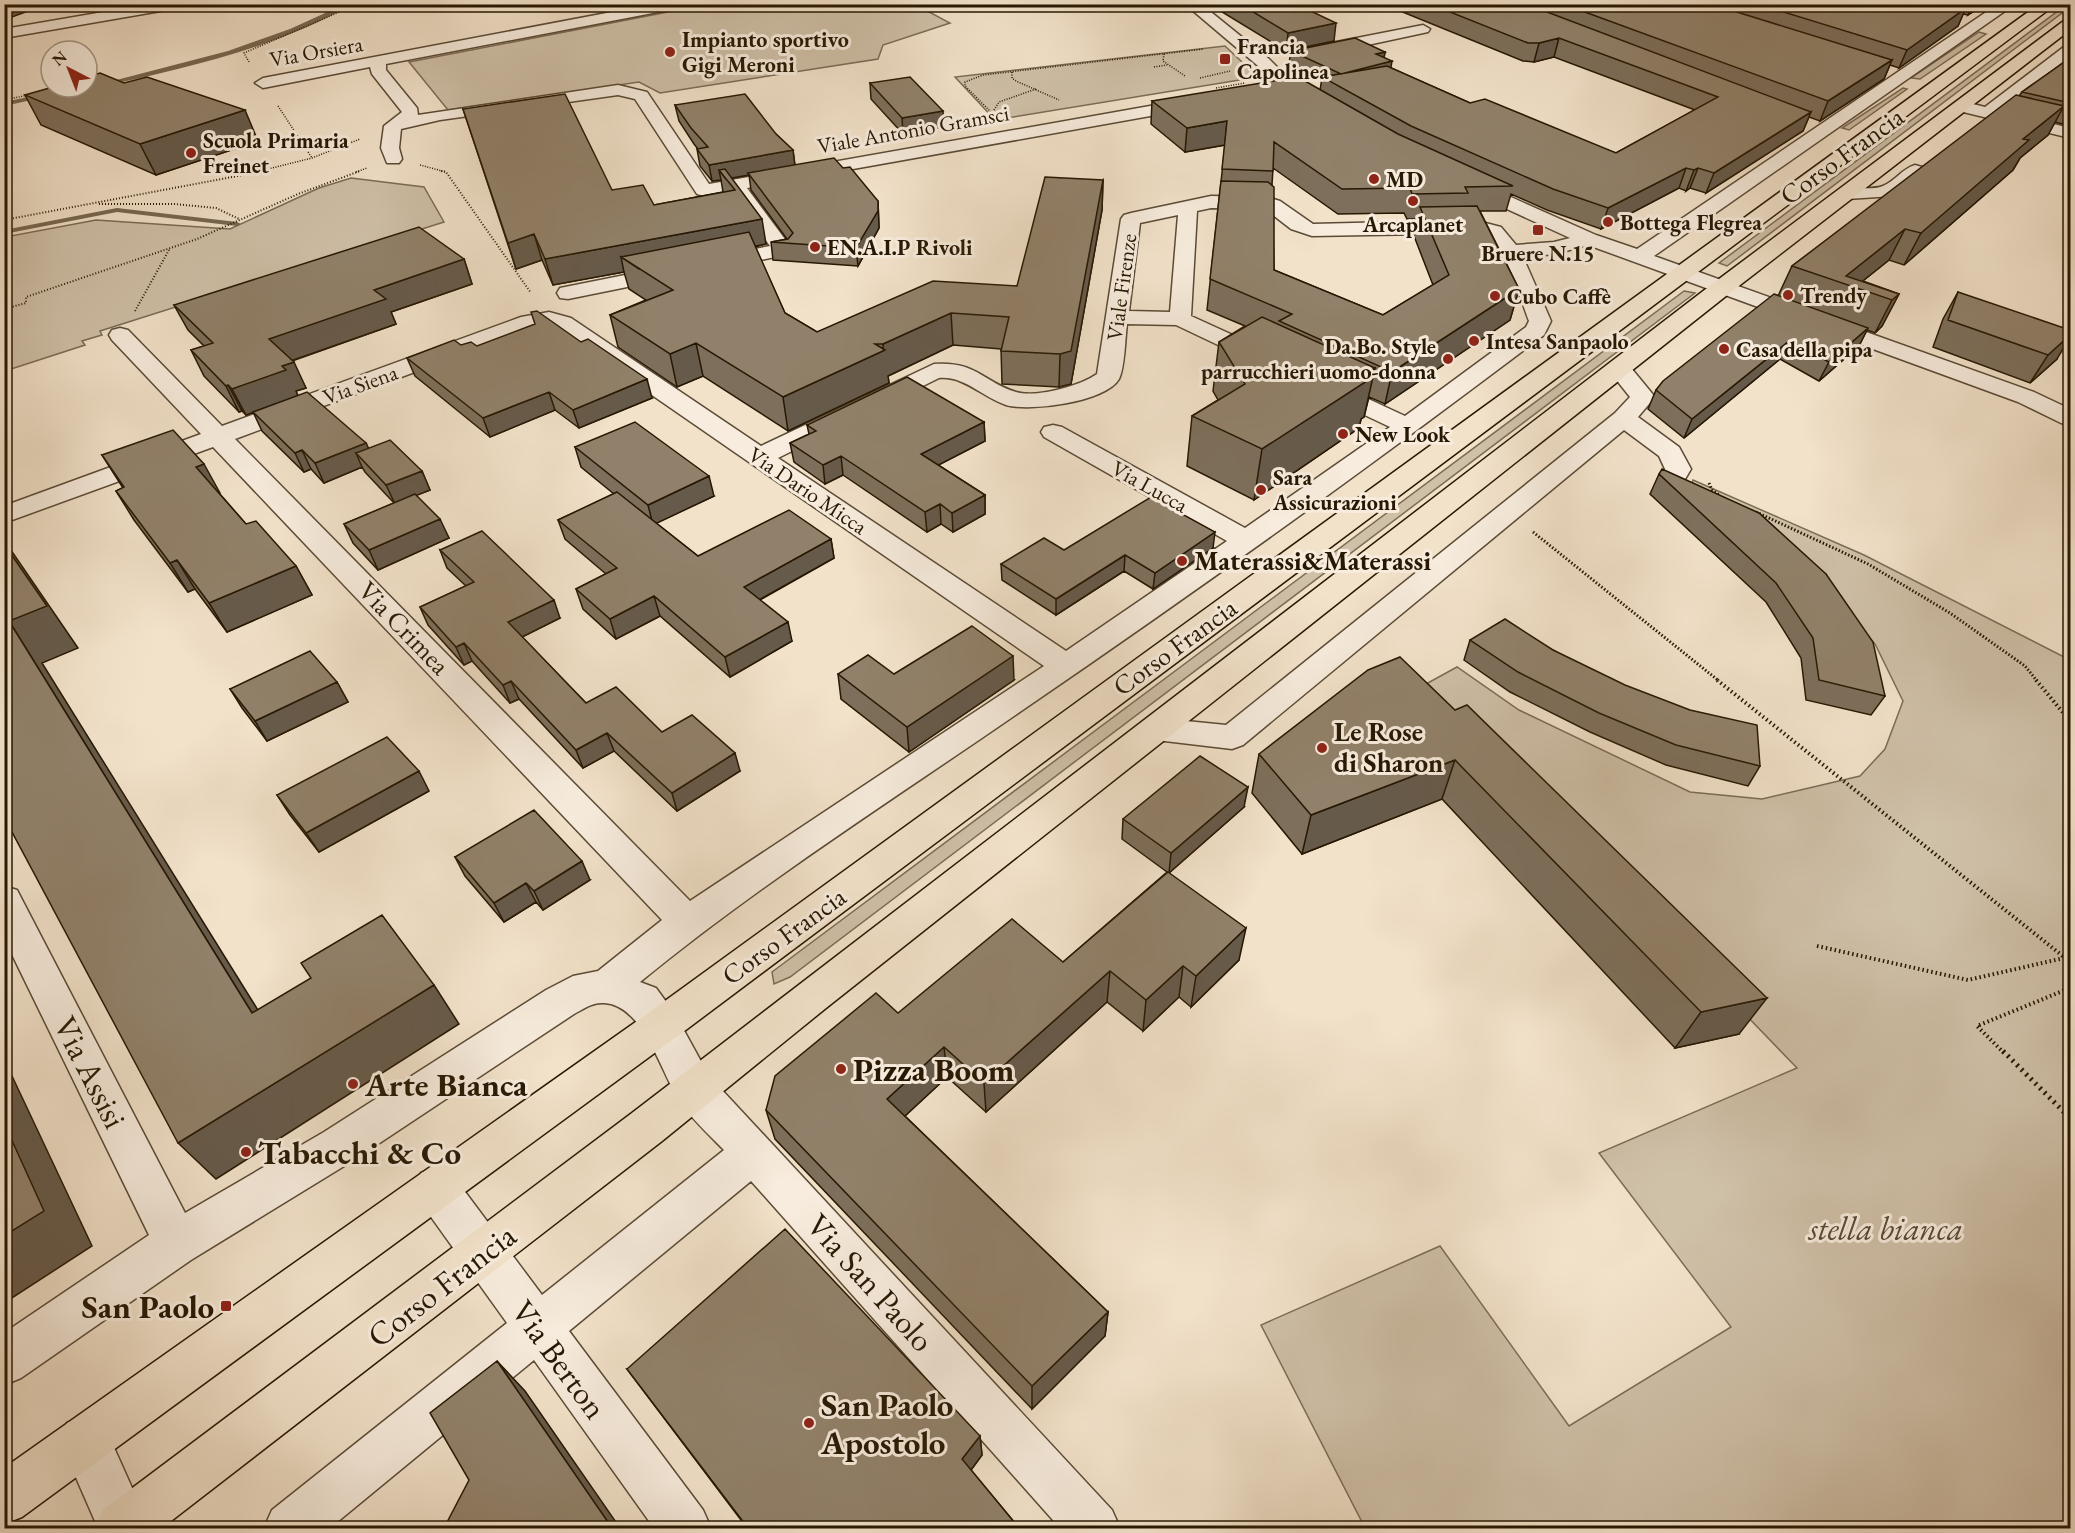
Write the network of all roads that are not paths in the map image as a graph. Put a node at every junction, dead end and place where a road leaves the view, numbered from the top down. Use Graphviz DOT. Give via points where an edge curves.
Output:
graph roads {
  1 [pos="178,4"];
  2 [pos="679,4"];
  3 [pos="2008,4"];
  4 [pos="2049,4"];
  5 [pos="1194,6"];
  6 [pos="1213,6"];
  7 [pos="1956,19"];
  8 [pos="2070,23"];
  9 [pos="1977,26"];
  10 [pos="1423,29"];
  11 [pos="4,34"];
  12 [pos="2008,34"];
  13 [pos="2070,49"];
  14 [pos="1309,52"];
  15 [pos="1286,57"];
  16 [pos="1263,62"];
  17 [pos="378,63"];
  18 [pos="2018,63"];
  19 [pos="2041,70"];
  20 [pos="1895,75"];
  21 [pos="2065,77"];
  22 [pos="263,83"];
  23 [pos="1288,87"];
  24 [pos="1934,88"];
  25 [pos="1265,91"];
  26 [pos="1218,99"];
  27 [pos="1961,106"];
  28 [pos="1988,113"];
  29 [pos="1339,116"];
  30 [pos="393,126"];
  31 [pos="1817,127"];
  32 [pos="2070,133"];
  33 [pos="1859,144"];
  34 [pos="393,159"];
  35 [pos="1886,163"];
  36 [pos="1447,175"];
  37 [pos="735,185"];
  38 [pos="1847,193"];
  39 [pos="1188,207"];
  40 [pos="1589,239"];
  41 [pos="1510,252"];
  42 [pos="1639,256"];
  43 [pos="1684,273"];
  44 [pos="1723,287"];
  45 [pos="568,293"];
  46 [pos="1117,317"];
  47 [pos="549,319"];
  48 [pos="1180,319"];
  49 [pos="120,335"];
  50 [pos="1619,368"];
  51 [pos="1288,370"];
  52 [pos="1310,380"];
  53 [pos="1624,418"];
  54 [pos="2070,418"];
  55 [pos="1409,427"];
  56 [pos="1053,432"];
  57 [pos="218,435"];
  58 [pos="759,457"];
  59 [pos="1672,480"];
  60 [pos="4,515"];
  61 [pos="1246,540"];
  62 [pos="1066,666"];
  63 [pos="1156,729"];
  64 [pos="4,900"];
  65 [pos="687,922"];
  66 [pos="607,986"];
  67 [pos="661,1026"];
  68 [pos="695,1089"];
  69 [pos="753,1153"];
  70 [pos="436,1188"];
  71 [pos="175,1244"];
  72 [pos="483,1253"];
  73 [pos="537,1328"];
  74 [pos="4,1361"];
  75 [pos="85,1441"];
  76 [pos="4,1499"];
  77 [pos="123,1528"];
  78 [pos="290,1528"];
  79 [pos="685,1528"];
  80 [pos="1094,1528"];
  1 -- 11 [label="street"];
  2 -- 17 [label="street, Via Orsiera" via="400,63"];
  3 -- 9 [label="street, Corso Francia"];
  4 -- 12 [label="main road, Corso Francia"];
  5 -- 6 [label="street"];
  5 -- 16 [label="street"];
  7 -- 9 [label="street"];
  8 -- 18 [label="main road, Corso Francia"];
  9 -- 12 [label="street"];
  9 -- 20 [label="street, Corso Francia"];
  10 -- 14 [label="street"];
  12 -- 24 [label="main road, Corso Francia"];
  13 -- 19 [label="street"];
  15 -- 16 [label="street"];
  16 -- 23 [label="street"];
  17 -- 22 [label="street, Via Orsiera"];
  17 -- 30 [label="street, Via Orsiera" via="378,71 411,112"];
  18 -- 19 [label="street"];
  18 -- 27 [label="main road, Corso Francia"];
  19 -- 21 [label="street"];
  19 -- 28 [label="street"];
  20 -- 24 [label="street"];
  20 -- 31 [label="street, Corso Francia"];
  23 -- 25 [label="street"];
  23 -- 29 [label="street"];
  24 -- 33 [label="main road, Corso Francia"];
  26 -- 37 [label="street, Viale Antonio Gramsci"];
  27 -- 28 [label="street"];
  27 -- 35 [label="main road, Corso Francia"];
  28 -- 32 [label="street"];
  30 -- 34 [label="street"];
  30 -- 37 [label="street" via="437,110 618,90 641,96 704,190"];
  31 -- 33 [label="street"];
  31 -- 42 [label="street, Corso Francia"];
  33 -- 43 [label="main road, Corso Francia"];
  35 -- 38 [label="main road, Corso Francia"];
  35 -- 38 [label="street, Corso Francia" via="1915,171 1887,192"];
  36 -- 40 [label="street"];
  37 -- 45 [label="street" via="783,250"];
  38 -- 44 [label="main road, Corso Francia"];
  39 -- 41 [label="street, Viale Firenze" via="1211,202 1267,203 1292,222 1312,230 1480,227 1497,234"];
  39 -- 46 [label="street, Viale Firenze" via="1131,219"];
  39 -- 48 [label="street"];
  40 -- 41 [label="street" via="1555,248"];
  40 -- 42 [label="street"];
  41 -- 55 [label="street, Corso Francia" via="1540,321 1536,330"];
  42 -- 43 [label="street"];
  43 -- 44 [label="street"];
  43 -- 67 [label="main road, Corso Francia"];
  44 -- 50 [label="main road, Corso Francia"];
  44 -- 54 [label="street" via="2026,397"];
  46 -- 48 [label="street"];
  46 -- 58 [label="street, Viale Firenze" via="1108,377 1098,386 1058,398 1016,400 962,372 934,371"];
  47 -- 57 [label="street, Via Siena" via="529,322"];
  47 -- 58 [label="street, Via Dario Micca" via="564,323"];
  48 -- 51 [label="street"];
  49 -- 57 [label="street, Via Crimea"];
  50 -- 53 [label="street, Corso Francia" via="1643,397"];
  50 -- 63 [label="main road, Corso Francia"];
  52 -- 55 [label="street"];
  53 -- 59 [label="street" via="1670,452 1678,469"];
  53 -- 63 [label="street, Corso Francia" via="1232,737"];
  55 -- 61 [label="street, Corso Francia"];
  56 -- 61 [label="street, Via Lucca"];
  57 -- 60 [label="street, Via Siena"];
  57 -- 65 [label="street, Via Crimea"];
  58 -- 62 [label="street, Via Dario Micca"];
  61 -- 62 [label="street, Corso Francia"];
  62 -- 65 [label="street, Corso Francia"];
  63 -- 68 [label="main road, Corso Francia"];
  64 -- 71 [label="street, Via Assisi" via="163,1213"];
  65 -- 66 [label="street, Corso Francia"];
  66 -- 67 [label="street" via="642,1000"];
  66 -- 71 [label="street, Corso Francia" via="587,988 560,1002 339,1146"];
  67 -- 68 [label="street, Via San Paolo"];
  67 -- 70 [label="main road, Corso Francia"];
  68 -- 69 [label="street, Via San Paolo"];
  68 -- 72 [label="main road, Corso Francia"];
  69 -- 73 [label="street"];
  69 -- 80 [label="street, Via San Paolo"];
  70 -- 72 [label="street, Via Berton"];
  70 -- 75 [label="main road, Corso Francia"];
  71 -- 74 [label="street, Corso Francia"];
  72 -- 73 [label="street, Via Berton"];
  72 -- 77 [label="main road, Corso Francia"];
  73 -- 78 [label="street"];
  73 -- 79 [label="street, Via Berton"];
  75 -- 76 [label="main road, Corso Francia"];
  75 -- 77 [label="street"];
}
